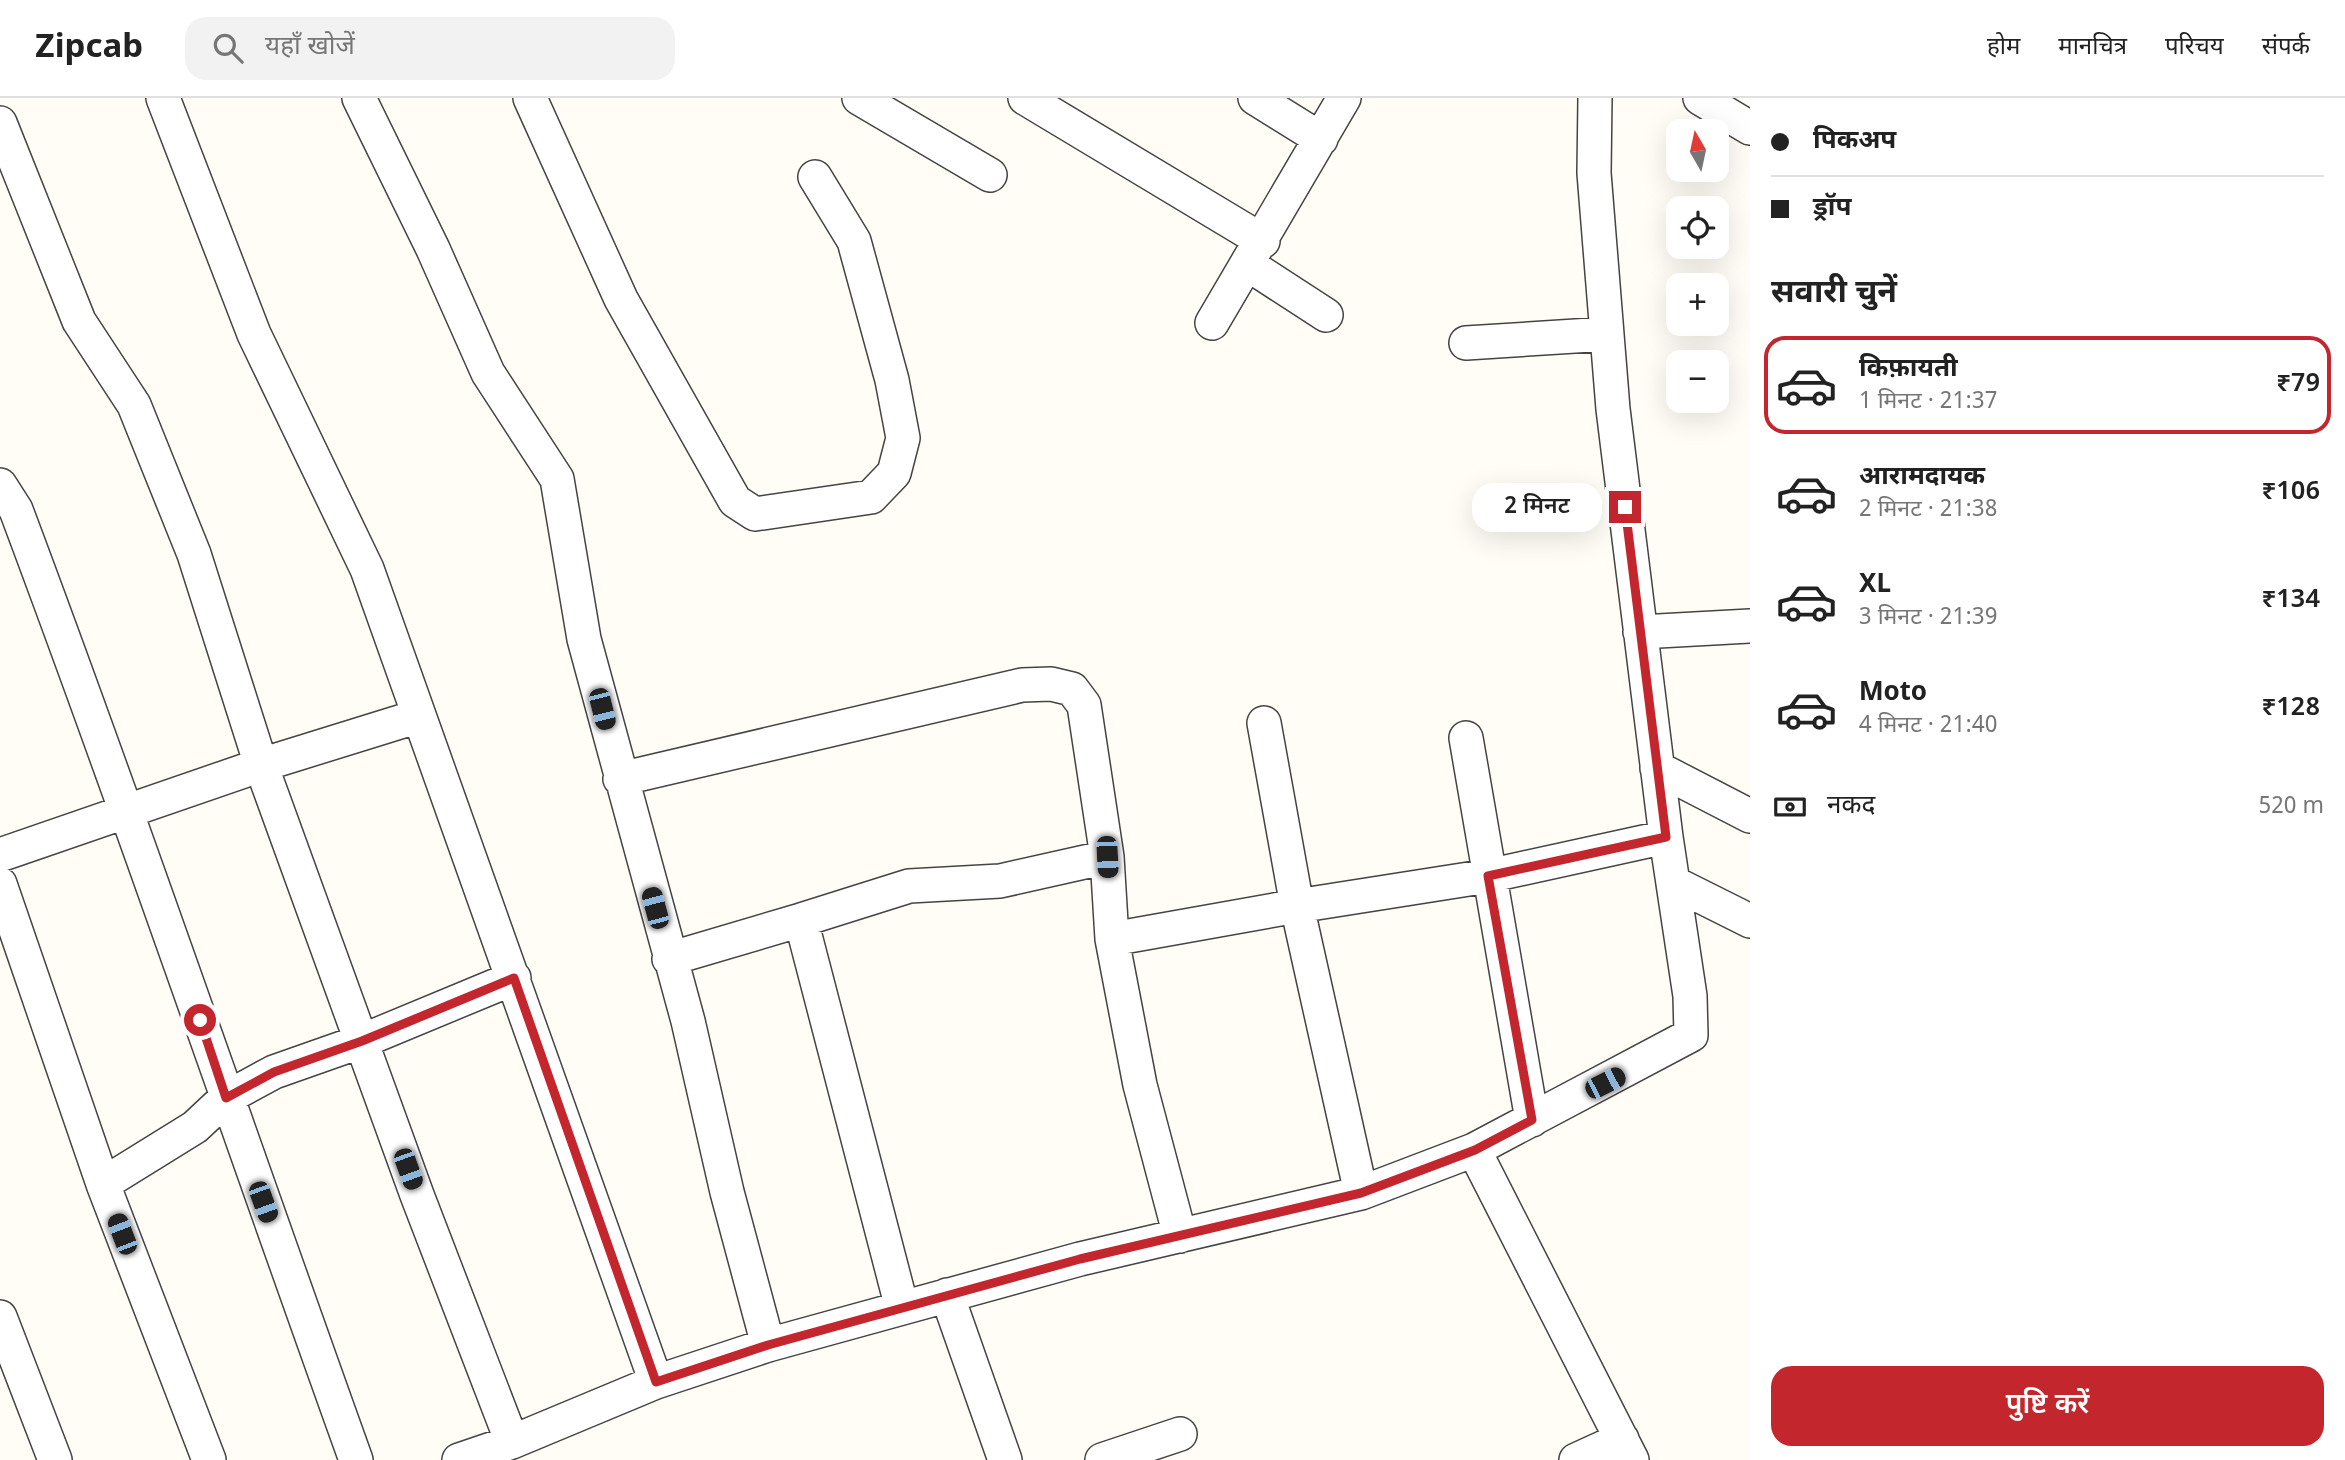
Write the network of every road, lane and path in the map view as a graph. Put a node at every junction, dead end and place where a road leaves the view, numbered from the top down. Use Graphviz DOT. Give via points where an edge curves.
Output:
graph roads {
  1 [pos="163,98"];
  2 [pos="359,98"];
  3 [pos="530,98"];
  4 [pos="859,98"];
  5 [pos="1025,98"];
  6 [pos="1255,98"];
  7 [pos="1344,98"];
  8 [pos="1595,98"];
  9 [pos="1700,98"];
  10 [pos="0,123"];
  11 [pos="1750,128"];
  12 [pos="1321,139"];
  13 [pos="990,175"];
  14 [pos="815,177"];
  15 [pos="1256,253"];
  16 [pos="1326,315"];
  17 [pos="1212,323"];
  18 [pos="1607,334"];
  19 [pos="1466,343"];
  20 [pos="0,485"];
  21 [pos="1750,626"];
  22 [pos="1640,632"];
  23 [pos="419,716"];
  24 [pos="1264,723"];
  25 [pos="1466,738"];
  26 [pos="261,765"];
  27 [pos="1657,768"];
  28 [pos="620,779"];
  29 [pos="128,811"];
  30 [pos="1750,816"];
  31 [pos="1666,837"];
  32 [pos="0,855"];
  33 [pos="1107,857"];
  34 [pos="1488,876"];
  35 [pos="0,884"];
  36 [pos="1676,884"];
  37 [pos="1297,906"];
  38 [pos="801,920"];
  39 [pos="1750,921"];
  40 [pos="1112,939"];
  41 [pos="669,959"];
  42 [pos="514,978"];
  43 [pos="362,1041"];
  44 [pos="226,1098"];
  45 [pos="1532,1120"];
  46 [pos="1475,1150"];
  47 [pos="103,1184"];
  48 [pos="1361,1193"];
  49 [pos="1180,1236"];
  50 [pos="947,1296"];
  51 [pos="902,1308"];
  52 [pos="0,1317"];
  53 [pos="768,1345"];
  54 [pos="656,1382"];
  55 [pos="1180,1434"];
  56 [pos="512,1442"];
  57 [pos="1627,1450"];
  58 [pos="55,1460"];
  59 [pos="209,1460"];
  60 [pos="356,1460"];
  61 [pos="459,1460"];
  62 [pos="1005,1460"];
  63 [pos="1102,1460"];
  64 [pos="1577,1460"];
  1 -- 23 [label="street" via="254,334 367,569"];
  2 -- 28 [label="street" via="488,373 557,479 584,639"];
  3 -- 14 [label="street" via="621,299 735,501 755,514 871,497 894,473 903,438 854,241"];
  4 -- 13 [label="street"];
  5 -- 15 [label="street"];
  6 -- 12 [label="street"];
  7 -- 12 [label="street"];
  8 -- 18 [label="street" via="1594,173"];
  9 -- 11 [label="street"];
  10 -- 26 [label="street" via="79,321 139,418 194,554"];
  12 -- 15 [label="street"];
  15 -- 16 [label="street"];
  15 -- 17 [label="street"];
  18 -- 19 [label="street"];
  18 -- 22 [label="street"];
  20 -- 29 [label="street" via="16,510"];
  21 -- 22 [label="street"];
  22 -- 27 [label="street"];
  23 -- 26 [label="street"];
  23 -- 42 [label="street"];
  24 -- 37 [label="street"];
  25 -- 34 [label="street"];
  26 -- 29 [label="street"];
  26 -- 43 [label="street"];
  27 -- 30 [label="street"];
  27 -- 31 [label="street"];
  28 -- 33 [label="street" via="1022,685 1051,684 1072,689 1084,705"];
  28 -- 41 [label="street"];
  29 -- 32 [label="street"];
  29 -- 44 [label="street"];
  31 -- 34 [label="street"];
  31 -- 36 [label="street"];
  33 -- 38 [label="street" via="1000,881 909,886"];
  33 -- 40 [label="street"];
  34 -- 37 [label="street"];
  34 -- 45 [label="street"];
  35 -- 47 [label="street"];
  36 -- 39 [label="street"];
  36 -- 45 [label="street" via="1691,1035"];
  37 -- 40 [label="street"];
  37 -- 48 [label="street"];
  38 -- 41 [label="street"];
  38 -- 51 [label="street"];
  40 -- 49 [label="street" via="1140,1085"];
  41 -- 53 [label="street"];
  42 -- 43 [label="street"];
  42 -- 54 [label="street"];
  43 -- 44 [label="street" via="274,1072"];
  43 -- 56 [label="street"];
  44 -- 47 [label="street" via="195,1127"];
  44 -- 60 [label="street"];
  45 -- 46 [label="street"];
  46 -- 48 [label="street"];
  46 -- 57 [label="street"];
  47 -- 59 [label="street"];
  48 -- 49 [label="street"];
  49 -- 50 [label="street"];
  50 -- 51 [label="street"];
  50 -- 62 [label="street"];
  51 -- 53 [label="street"];
  52 -- 58 [label="street"];
  53 -- 54 [label="street"];
  54 -- 56 [label="street"];
  55 -- 63 [label="street"];
  56 -- 61 [label="street"];
  57 -- 64 [label="street"];
}
